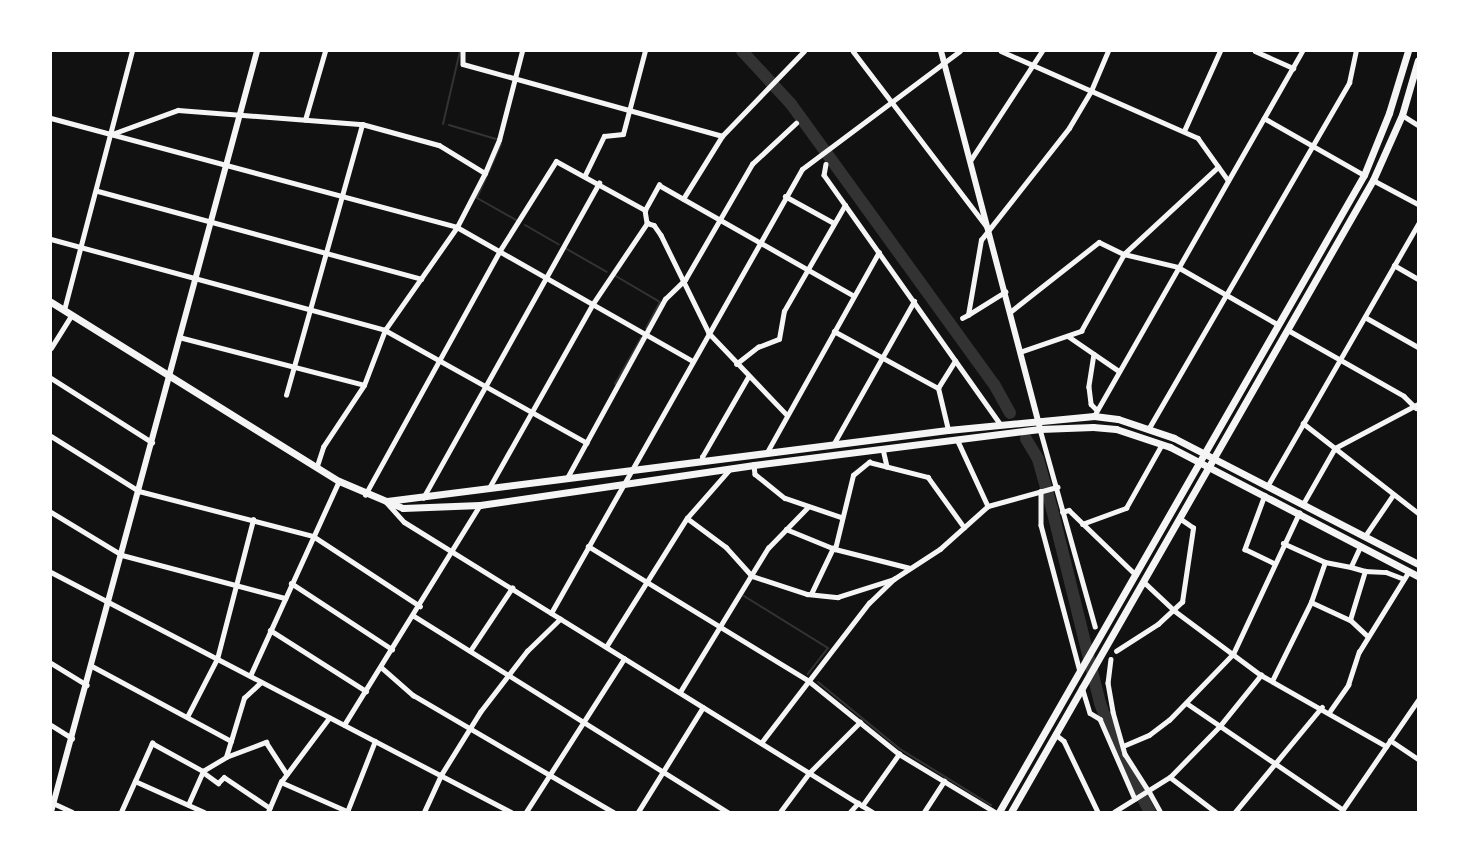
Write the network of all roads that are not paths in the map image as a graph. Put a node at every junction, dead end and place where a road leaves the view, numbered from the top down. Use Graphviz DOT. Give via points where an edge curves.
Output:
graph roads {
  1 [pos="132,51"];
  2 [pos="257,51"];
  3 [pos="325,51"];
  4 [pos="463,51"];
  5 [pos="522,51"];
  6 [pos="645,51"];
  7 [pos="804,51"];
  8 [pos="853,51"];
  9 [pos="941,51"];
  10 [pos="960,51"];
  11 [pos="1001,51"];
  12 [pos="1042,51"];
  13 [pos="1108,51"];
  14 [pos="1220,51"];
  15 [pos="1302,51"];
  16 [pos="1356,51"];
  17 [pos="1408,51"];
  18 [pos="1258,52"];
  19 [pos="1418,60"];
  20 [pos="945,64"];
  21 [pos="1036,66"];
  22 [pos="1293,68"];
  23 [pos="514,79"];
  24 [pos="1091,91"];
  25 [pos="891,103"];
  26 [pos="629,110"];
  27 [pos="240,114"];
  28 [pos="1402,115"];
  29 [pos="51,118"];
  30 [pos="1264,118"];
  31 [pos="305,120"];
  32 [pos="796,123"];
  33 [pos="362,124"];
  34 [pos="1418,125"];
  35 [pos="1184,131"];
  36 [pos="112,134"];
  37 [pos="722,136"];
  38 [pos="1312,146"];
  39 [pos="970,161"];
  40 [pos="826,164"];
  41 [pos="226,165"];
  42 [pos="1218,166"];
  43 [pos="484,173"];
  44 [pos="1364,175"];
  45 [pos="585,176"];
  46 [pos="1228,180"];
  47 [pos="1373,180"];
  48 [pos="599,183"];
  49 [pos="98,191"];
  50 [pos="344,196"];
  51 [pos="785,196"];
  52 [pos="683,199"];
  53 [pos="1418,204"];
  54 [pos="845,205"];
  55 [pos="645,210"];
  56 [pos="721,220"];
  57 [pos="211,221"];
  58 [pos="647,223"];
  59 [pos="834,223"];
  60 [pos="1418,224"];
  61 [pos="457,227"];
  62 [pos="988,228"];
  63 [pos="51,239"];
  64 [pos="759,242"];
  65 [pos="82,248"];
  66 [pos="499,252"];
  67 [pos="879,252"];
  68 [pos="327,253"];
  69 [pos="1124,255"];
  70 [pos="1394,265"];
  71 [pos="1178,267"];
  72 [pos="806,269"];
  73 [pos="195,277"];
  74 [pos="545,278"];
  75 [pos="421,279"];
  76 [pos="1418,279"];
  77 [pos="685,280"];
  78 [pos="1005,292"];
  79 [pos="1226,295"];
  80 [pos="854,296"];
  81 [pos="914,301"];
  82 [pos="51,302"];
  83 [pos="592,305"];
  84 [pos="311,309"];
  85 [pos="64,310"];
  86 [pos="1010,312"];
  87 [pos="72,315"];
  88 [pos="968,315"];
  89 [pos="1365,317"];
  90 [pos="962,318"];
  91 [pos="1279,325"];
  92 [pos="385,330"];
  93 [pos="1288,330"];
  94 [pos="834,332"];
  95 [pos="709,333"];
  96 [pos="645,334"];
  97 [pos="1068,336"];
  98 [pos="179,337"];
  99 [pos="1418,347"];
  100 [pos="51,348"];
  101 [pos="1020,352"];
  102 [pos="1094,354"];
  103 [pos="881,357"];
  104 [pos="439,359"];
  105 [pos="1340,360"];
  106 [pos="693,361"];
  107 [pos="955,361"];
  108 [pos="736,364"];
  109 [pos="294,366"];
  110 [pos="1119,371"];
  111 [pos="169,375"];
  112 [pos="748,377"];
  113 [pos="51,378"];
  114 [pos="364,385"];
  115 [pos="484,385"];
  116 [pos="938,388"];
  117 [pos="286,395"];
  118 [pos="1417,407"];
  119 [pos="533,412"];
  120 [pos="1096,413"];
  121 [pos="787,415"];
  122 [pos="1038,420"];
  123 [pos="1303,423"];
  124 [pos="1001,424"];
  125 [pos="1149,428"];
  126 [pos="1040,429"];
  127 [pos="948,430"];
  128 [pos="51,436"];
  129 [pos="957,439"];
  130 [pos="152,441"];
  131 [pos="586,443"];
  132 [pos="1162,444"];
  133 [pos="833,446"];
  134 [pos="1335,448"];
  135 [pos="883,449"];
  136 [pos="1204,452"];
  137 [pos="766,454"];
  138 [pos="1214,457"];
  139 [pos="1199,461"];
  140 [pos="703,462"];
  141 [pos="754,465"];
  142 [pos="317,466"];
  143 [pos="1210,466"];
  144 [pos="887,467"];
  145 [pos="730,469"];
  146 [pos="631,471"];
  147 [pos="566,479"];
  148 [pos="339,481"];
  149 [pos="623,484"];
  150 [pos="1268,485"];
  151 [pos="1055,487"];
  152 [pos="139,491"];
  153 [pos="488,491"];
  154 [pos="1042,491"];
  155 [pos="365,495"];
  156 [pos="1265,495"];
  157 [pos="1393,495"];
  158 [pos="423,498"];
  159 [pos="385,501"];
  160 [pos="1303,504"];
  161 [pos="480,505"];
  162 [pos="988,506"];
  163 [pos="808,507"];
  164 [pos="51,512"];
  165 [pos="1062,512"];
  166 [pos="1299,513"];
  167 [pos="1418,513"];
  168 [pos="687,518"];
  169 [pos="841,518"];
  170 [pos="1180,519"];
  171 [pos="254,520"];
  172 [pos="1082,524"];
  173 [pos="964,527"];
  174 [pos="786,529"];
  175 [pos="313,536"];
  176 [pos="1365,536"];
  177 [pos="1283,543"];
  178 [pos="588,546"];
  179 [pos="1361,546"];
  180 [pos="834,548"];
  181 [pos="453,552"];
  182 [pos="122,555"];
  183 [pos="1325,562"];
  184 [pos="1274,563"];
  185 [pos="1418,563"];
  186 [pos="1351,567"];
  187 [pos="910,568"];
  188 [pos="1365,571"];
  189 [pos="1409,571"];
  190 [pos="51,572"];
  191 [pos="1136,575"];
  192 [pos="752,576"];
  193 [pos="1418,576"];
  194 [pos="894,579"];
  195 [pos="1404,579"];
  196 [pos="1144,582"];
  197 [pos="291,583"];
  198 [pos="648,583"];
  199 [pos="236,585"];
  200 [pos="512,588"];
  201 [pos="811,594"];
  202 [pos="285,598"];
  203 [pos="109,603"];
  204 [pos="1311,603"];
  205 [pos="420,606"];
  206 [pos="1174,611"];
  207 [pos="551,613"];
  208 [pos="414,616"];
  209 [pos="560,619"];
  210 [pos="1350,620"];
  211 [pos="1095,627"];
  212 [pos="721,628"];
  213 [pos="270,630"];
  214 [pos="1368,638"];
  215 [pos="606,647"];
  216 [pos="392,649"];
  217 [pos="470,651"];
  218 [pos="1116,651"];
  219 [pos="1233,654"];
  220 [pos="217,659"];
  221 [pos="624,659"];
  222 [pos="1111,659"];
  223 [pos="51,663"];
  224 [pos="92,666"];
  225 [pos="381,667"];
  226 [pos="1081,671"];
  227 [pos="508,674"];
  228 [pos="1261,675"];
  229 [pos="250,676"];
  230 [pos="809,681"];
  231 [pos="1272,681"];
  232 [pos="261,682"];
  233 [pos="87,685"];
  234 [pos="1083,685"];
  235 [pos="366,691"];
  236 [pos="680,692"];
  237 [pos="1418,700"];
  238 [pos="1188,704"];
  239 [pos="703,707"];
  240 [pos="1322,707"];
  241 [pos="1330,711"];
  242 [pos="187,717"];
  243 [pos="329,718"];
  244 [pos="583,721"];
  245 [pos="860,722"];
  246 [pos="51,725"];
  247 [pos="344,725"];
  248 [pos="1219,727"];
  249 [pos="470,729"];
  250 [pos="1055,734"];
  251 [pos="72,738"];
  252 [pos="1390,740"];
  253 [pos="231,741"];
  254 [pos="375,741"];
  255 [pos="761,743"];
  256 [pos="1123,746"];
  257 [pos="1386,746"];
  258 [pos="899,754"];
  259 [pos="226,757"];
  260 [pos="1418,759"];
  261 [pos="1273,765"];
  262 [pos="203,771"];
  263 [pos="663,771"];
  264 [pos="809,772"];
  265 [pos="287,774"];
  266 [pos="549,774"];
  267 [pos="441,775"];
  268 [pos="1170,777"];
  269 [pos="135,781"];
  270 [pos="944,781"];
  271 [pos="281,782"];
  272 [pos="1147,791"];
  273 [pos="1136,798"];
  274 [pos="52,803"];
  275 [pos="860,804"];
  276 [pos="188,805"];
  277 [pos="269,810"];
  278 [pos="1342,811"];
  279 [pos="51,812"];
  280 [pos="72,812"];
  281 [pos="121,812"];
  282 [pos="204,812"];
  283 [pos="348,812"];
  284 [pos="424,812"];
  285 [pos="511,812"];
  286 [pos="526,812"];
  287 [pos="613,812"];
  288 [pos="638,812"];
  289 [pos="728,812"];
  290 [pos="780,812"];
  291 [pos="850,812"];
  292 [pos="872,812"];
  293 [pos="924,812"];
  294 [pos="997,812"];
  295 [pos="1011,812"];
  296 [pos="1098,812"];
  297 [pos="1114,812"];
  298 [pos="1160,812"];
  299 [pos="1216,812"];
  300 [pos="1235,812"];
  1 -- 36 [label="street"];
  2 -- 27 [label="main road"];
  3 -- 31 [label="street"];
  4 -- 23 [label="street" via="463,64"];
  5 -- 23 [label="street"];
  6 -- 26 [label="street"];
  7 -- 37 [label="street"];
  8 -- 25 [label="street"];
  9 -- 20 [label="main road"];
  10 -- 20 [label="street"];
  11 -- 21 [label="street"];
  12 -- 21 [label="street"];
  13 -- 24 [label="street"];
  14 -- 35 [label="street"];
  15 -- 22 [label="street"];
  16 -- 38 [label="street" via="1348,84"];
  17 -- 44 [label="main road"];
  18 -- 22 [label="street"];
  19 -- 28 [label="main road"];
  20 -- 25 [label="street"];
  20 -- 39 [label="main road"];
  21 -- 24 [label="street"];
  21 -- 39 [label="street"];
  22 -- 30 [label="street"];
  23 -- 26 [label="street"];
  23 -- 43 [label="street" via="499,140"];
  24 -- 35 [label="street"];
  24 -- 62 [label="street" via="1039,171"];
  25 -- 51 [label="street" via="802,169"];
  25 -- 62 [label="street"];
  26 -- 37 [label="street"];
  26 -- 45 [label="street" via="623,134 604,136"];
  27 -- 31 [label="street"];
  27 -- 36 [label="street" via="178,110"];
  27 -- 41 [label="main road"];
  28 -- 34 [label="street"];
  28 -- 47 [label="main road"];
  29 -- 36 [label="street"];
  30 -- 38 [label="street"];
  30 -- 46 [label="street"];
  31 -- 33 [label="street"];
  32 -- 56 [label="street" via="752,164"];
  33 -- 43 [label="street" via="439,145"];
  33 -- 50 [label="street"];
  35 -- 42 [label="street" via="1198,138"];
  36 -- 41 [label="street"];
  36 -- 49 [label="street"];
  37 -- 52 [label="street"];
  38 -- 44 [label="street"];
  38 -- 79 [label="street"];
  39 -- 62 [label="main road"];
  40 -- 54 [label="street" via="824,175"];
  41 -- 50 [label="street"];
  41 -- 57 [label="main road"];
  42 -- 46 [label="street"];
  42 -- 69 [label="street"];
  43 -- 61 [label="street"];
  44 -- 91 [label="main road"];
  45 -- 48 [label="street"];
  45 -- 66 [label="street" via="556,161"];
  46 -- 71 [label="street"];
  47 -- 53 [label="street"];
  47 -- 93 [label="main road"];
  48 -- 55 [label="street"];
  48 -- 74 [label="street"];
  49 -- 57 [label="street"];
  49 -- 65 [label="street"];
  50 -- 61 [label="street"];
  50 -- 68 [label="street"];
  51 -- 59 [label="street"];
  51 -- 64 [label="street"];
  52 -- 55 [label="street" via="659,185"];
  52 -- 56 [label="street"];
  54 -- 59 [label="street"];
  54 -- 67 [label="street"];
  55 -- 58 [label="street"];
  56 -- 64 [label="street"];
  56 -- 77 [label="street"];
  57 -- 68 [label="street"];
  57 -- 73 [label="main road"];
  58 -- 77 [label="street" via="654,225"];
  58 -- 83 [label="street"];
  59 -- 72 [label="street"];
  60 -- 70 [label="street"];
  61 -- 66 [label="street"];
  61 -- 75 [label="street"];
  62 -- 78 [label="main road"];
  62 -- 88 [label="street" via="981,240"];
  63 -- 65 [label="street"];
  64 -- 72 [label="street"];
  64 -- 95 [label="street"];
  65 -- 73 [label="street"];
  65 -- 85 [label="street"];
  66 -- 74 [label="street"];
  66 -- 104 [label="street"];
  67 -- 80 [label="street"];
  67 -- 81 [label="street"];
  68 -- 75 [label="street"];
  68 -- 84 [label="street"];
  69 -- 71 [label="street"];
  69 -- 86 [label="street" via="1099,242"];
  69 -- 97 [label="street" via="1081,331"];
  70 -- 76 [label="street"];
  70 -- 89 [label="street"];
  71 -- 79 [label="street"];
  71 -- 110 [label="street"];
  72 -- 80 [label="street"];
  72 -- 108 [label="street" via="784,311 778,339 758,347"];
  73 -- 84 [label="street"];
  73 -- 98 [label="main road"];
  74 -- 83 [label="street"];
  74 -- 115 [label="street"];
  75 -- 92 [label="street"];
  77 -- 95 [label="street"];
  77 -- 96 [label="street" via="665,299"];
  78 -- 86 [label="main road"];
  78 -- 88 [label="street"];
  79 -- 91 [label="street"];
  79 -- 125 [label="street"];
  80 -- 94 [label="street"];
  81 -- 103 [label="street"];
  81 -- 107 [label="street"];
  82 -- 85 [label="main road"];
  83 -- 96 [label="street"];
  83 -- 119 [label="street"];
  84 -- 92 [label="street"];
  84 -- 109 [label="street"];
  85 -- 87 [label="main road"];
  86 -- 101 [label="main road"];
  87 -- 100 [label="street"];
  87 -- 111 [label="main road"];
  88 -- 90 [label="street"];
  89 -- 99 [label="street"];
  89 -- 105 [label="street"];
  91 -- 136 [label="main road"];
  92 -- 104 [label="street"];
  92 -- 114 [label="street"];
  93 -- 105 [label="street"];
  93 -- 138 [label="main road"];
  94 -- 103 [label="street"];
  94 -- 121 [label="street"];
  95 -- 106 [label="street"];
  95 -- 108 [label="street"];
  96 -- 106 [label="street"];
  96 -- 131 [label="street"];
  97 -- 101 [label="street"];
  97 -- 102 [label="street"];
  98 -- 109 [label="street"];
  98 -- 111 [label="main road"];
  101 -- 122 [label="main road"];
  102 -- 110 [label="street"];
  102 -- 120 [label="street" via="1089,387"];
  103 -- 116 [label="street"];
  103 -- 133 [label="street"];
  104 -- 115 [label="street"];
  104 -- 155 [label="street"];
  105 -- 118 [label="street"];
  105 -- 123 [label="street"];
  106 -- 146 [label="street"];
  107 -- 116 [label="street"];
  107 -- 124 [label="street"];
  108 -- 112 [label="street"];
  109 -- 114 [label="street"];
  109 -- 117 [label="street"];
  110 -- 120 [label="street"];
  111 -- 130 [label="main road"];
  111 -- 142 [label="main road"];
  112 -- 121 [label="street"];
  112 -- 140 [label="street" via="702,457"];
  113 -- 130 [label="street"];
  114 -- 142 [label="street" via="323,447"];
  115 -- 119 [label="street"];
  115 -- 158 [label="street"];
  116 -- 127 [label="street"];
  118 -- 134 [label="street"];
  119 -- 131 [label="street"];
  119 -- 153 [label="street"];
  120 -- 122 [label="main road"];
  120 -- 125 [label="main road"];
  121 -- 137 [label="street"];
  122 -- 124 [label="main road"];
  122 -- 126 [label="main road"];
  123 -- 134 [label="street"];
  123 -- 150 [label="street"];
  124 -- 127 [label="main road"];
  125 -- 136 [label="main road"];
  126 -- 129 [label="main road"];
  126 -- 132 [label="main road" via="1116,429"];
  126 -- 151 [label="street"];
  127 -- 133 [label="main road"];
  128 -- 152 [label="street"];
  129 -- 135 [label="main road"];
  129 -- 162 [label="street"];
  130 -- 152 [label="main road"];
  131 -- 147 [label="street"];
  132 -- 139 [label="main road"];
  132 -- 172 [label="street" via="1126,508"];
  133 -- 137 [label="main road"];
  134 -- 157 [label="street"];
  134 -- 160 [label="street"];
  135 -- 141 [label="main road"];
  135 -- 144 [label="street"];
  136 -- 138 [label="main road"];
  136 -- 139 [label="main road"];
  137 -- 140 [label="main road"];
  138 -- 143 [label="main road"];
  138 -- 150 [label="main road"];
  139 -- 143 [label="main road"];
  139 -- 191 [label="main road"];
  140 -- 146 [label="main road"];
  141 -- 145 [label="main road"];
  141 -- 163 [label="street" via="755,474 767,485"];
  142 -- 148 [label="main road"];
  143 -- 156 [label="main road"];
  143 -- 170 [label="main road"];
  144 -- 169 [label="street" via="869,462 853,475"];
  144 -- 173 [label="street" via="928,477"];
  145 -- 149 [label="main road"];
  145 -- 168 [label="street"];
  146 -- 147 [label="main road"];
  146 -- 149 [label="street"];
  147 -- 153 [label="main road"];
  148 -- 155 [label="main road"];
  148 -- 175 [label="street"];
  149 -- 161 [label="main road"];
  149 -- 178 [label="street"];
  150 -- 160 [label="main road"];
  151 -- 154 [label="street"];
  151 -- 165 [label="street"];
  152 -- 171 [label="street"];
  152 -- 182 [label="main road"];
  153 -- 158 [label="main road"];
  154 -- 162 [label="street"];
  154 -- 226 [label="street" via="1041,525"];
  155 -- 159 [label="main road"];
  156 -- 166 [label="main road"];
  156 -- 184 [label="street" via="1245,549"];
  157 -- 167 [label="street"];
  157 -- 176 [label="street"];
  158 -- 159 [label="main road"];
  159 -- 161 [label="main road" via="403,508 424,509"];
  159 -- 181 [label="street" via="404,522"];
  160 -- 176 [label="main road"];
  161 -- 181 [label="street"];
  162 -- 173 [label="street"];
  163 -- 169 [label="street"];
  163 -- 174 [label="street"];
  164 -- 182 [label="street"];
  165 -- 172 [label="street" via="1069,510"];
  165 -- 211 [label="street"];
  166 -- 177 [label="street"];
  166 -- 179 [label="main road"];
  168 -- 192 [label="street" via="726,547"];
  168 -- 198 [label="street"];
  169 -- 180 [label="street"];
  170 -- 196 [label="main road"];
  170 -- 206 [label="street" via="1192,528 1184,570 1185,592"];
  171 -- 175 [label="street"];
  171 -- 199 [label="street"];
  172 -- 191 [label="street"];
  173 -- 187 [label="street"];
  174 -- 180 [label="street"];
  174 -- 192 [label="street" via="768,548"];
  175 -- 197 [label="street"];
  175 -- 205 [label="street"];
  176 -- 185 [label="main road"];
  177 -- 183 [label="street"];
  177 -- 184 [label="street"];
  178 -- 198 [label="street"];
  178 -- 207 [label="street"];
  179 -- 186 [label="street"];
  179 -- 189 [label="main road"];
  180 -- 187 [label="street"];
  180 -- 201 [label="street"];
  181 -- 200 [label="street"];
  181 -- 205 [label="street"];
  182 -- 199 [label="street"];
  182 -- 203 [label="main road"];
  183 -- 186 [label="street"];
  183 -- 204 [label="street"];
  184 -- 219 [label="street"];
  186 -- 188 [label="street"];
  187 -- 194 [label="street"];
  188 -- 195 [label="street"];
  188 -- 210 [label="street"];
  189 -- 193 [label="main road"];
  189 -- 195 [label="street"];
  190 -- 203 [label="street"];
  191 -- 226 [label="main road"];
  192 -- 201 [label="street"];
  192 -- 212 [label="street"];
  194 -- 201 [label="street" via="838,597"];
  194 -- 230 [label="street" via="869,603"];
  195 -- 214 [label="street"];
  196 -- 206 [label="street"];
  196 -- 234 [label="main road"];
  197 -- 202 [label="street"];
  197 -- 216 [label="street"];
  198 -- 212 [label="street"];
  198 -- 215 [label="street"];
  199 -- 202 [label="street"];
  199 -- 220 [label="street"];
  200 -- 207 [label="street"];
  200 -- 217 [label="street"];
  202 -- 213 [label="street"];
  203 -- 220 [label="street"];
  203 -- 224 [label="main road"];
  204 -- 210 [label="street"];
  204 -- 231 [label="street"];
  205 -- 208 [label="street"];
  206 -- 218 [label="street"];
  206 -- 219 [label="street"];
  207 -- 209 [label="street"];
  208 -- 216 [label="street"];
  208 -- 217 [label="street"];
  209 -- 215 [label="street"];
  209 -- 227 [label="street"];
  210 -- 214 [label="street"];
  212 -- 230 [label="street"];
  212 -- 236 [label="street"];
  213 -- 229 [label="street"];
  213 -- 235 [label="street"];
  214 -- 241 [label="street" via="1348,685"];
  215 -- 221 [label="street"];
  216 -- 225 [label="street"];
  217 -- 227 [label="street"];
  219 -- 228 [label="street"];
  219 -- 238 [label="street"];
  220 -- 229 [label="street"];
  220 -- 242 [label="street"];
  221 -- 236 [label="street"];
  221 -- 244 [label="street"];
  222 -- 256 [label="street" via="1108,683"];
  223 -- 233 [label="street"];
  224 -- 233 [label="main road"];
  224 -- 242 [label="street"];
  225 -- 235 [label="street"];
  225 -- 249 [label="street" via="413,695"];
  226 -- 294 [label="main road"];
  227 -- 244 [label="street"];
  227 -- 249 [label="street"];
  228 -- 231 [label="street"];
  228 -- 248 [label="street"];
  229 -- 232 [label="street"];
  230 -- 245 [label="street"];
  230 -- 255 [label="street"];
  231 -- 240 [label="street"];
  232 -- 243 [label="street"];
  232 -- 253 [label="street" via="244,698"];
  233 -- 251 [label="main road"];
  234 -- 250 [label="main road"];
  234 -- 273 [label="street" via="1090,713 1100,719"];
  235 -- 247 [label="street"];
  236 -- 239 [label="street"];
  237 -- 252 [label="street"];
  238 -- 248 [label="street"];
  238 -- 256 [label="street" via="1149,735"];
  239 -- 255 [label="street"];
  239 -- 263 [label="street"];
  240 -- 241 [label="street"];
  240 -- 261 [label="street"];
  241 -- 257 [label="street"];
  242 -- 253 [label="street"];
  243 -- 247 [label="street"];
  243 -- 265 [label="street"];
  244 -- 263 [label="street"];
  244 -- 266 [label="street"];
  245 -- 258 [label="street"];
  245 -- 264 [label="street"];
  246 -- 251 [label="street"];
  247 -- 254 [label="street"];
  248 -- 261 [label="street"];
  248 -- 268 [label="street"];
  249 -- 266 [label="street"];
  249 -- 267 [label="street"];
  250 -- 295 [label="main road"];
  250 -- 296 [label="street" via="1064,741"];
  251 -- 274 [label="main road"];
  252 -- 257 [label="street"];
  252 -- 260 [label="street"];
  253 -- 259 [label="street"];
  254 -- 267 [label="street"];
  254 -- 283 [label="street"];
  255 -- 264 [label="street"];
  256 -- 272 [label="street"];
  257 -- 278 [label="street"];
  258 -- 270 [label="street"];
  258 -- 275 [label="street"];
  259 -- 262 [label="street"];
  259 -- 265 [label="street" via="266,742"];
  261 -- 278 [label="street"];
  261 -- 300 [label="street"];
  262 -- 269 [label="street" via="152,743"];
  262 -- 276 [label="street"];
  262 -- 277 [label="street" via="218,783 224,777"];
  263 -- 288 [label="street"];
  263 -- 289 [label="street"];
  264 -- 275 [label="street"];
  264 -- 290 [label="street"];
  265 -- 271 [label="street"];
  266 -- 286 [label="street"];
  266 -- 287 [label="street"];
  267 -- 284 [label="street"];
  267 -- 285 [label="street"];
  268 -- 272 [label="street"];
  268 -- 299 [label="street"];
  269 -- 276 [label="street"];
  269 -- 281 [label="street"];
  270 -- 293 [label="street"];
  270 -- 294 [label="street"];
  271 -- 277 [label="street"];
  271 -- 283 [label="street"];
  272 -- 273 [label="street"];
  272 -- 298 [label="street"];
  273 -- 297 [label="street"];
  274 -- 279 [label="main road"];
  274 -- 280 [label="street"];
  275 -- 291 [label="street"];
  275 -- 292 [label="street"];
  276 -- 282 [label="street"];
}
